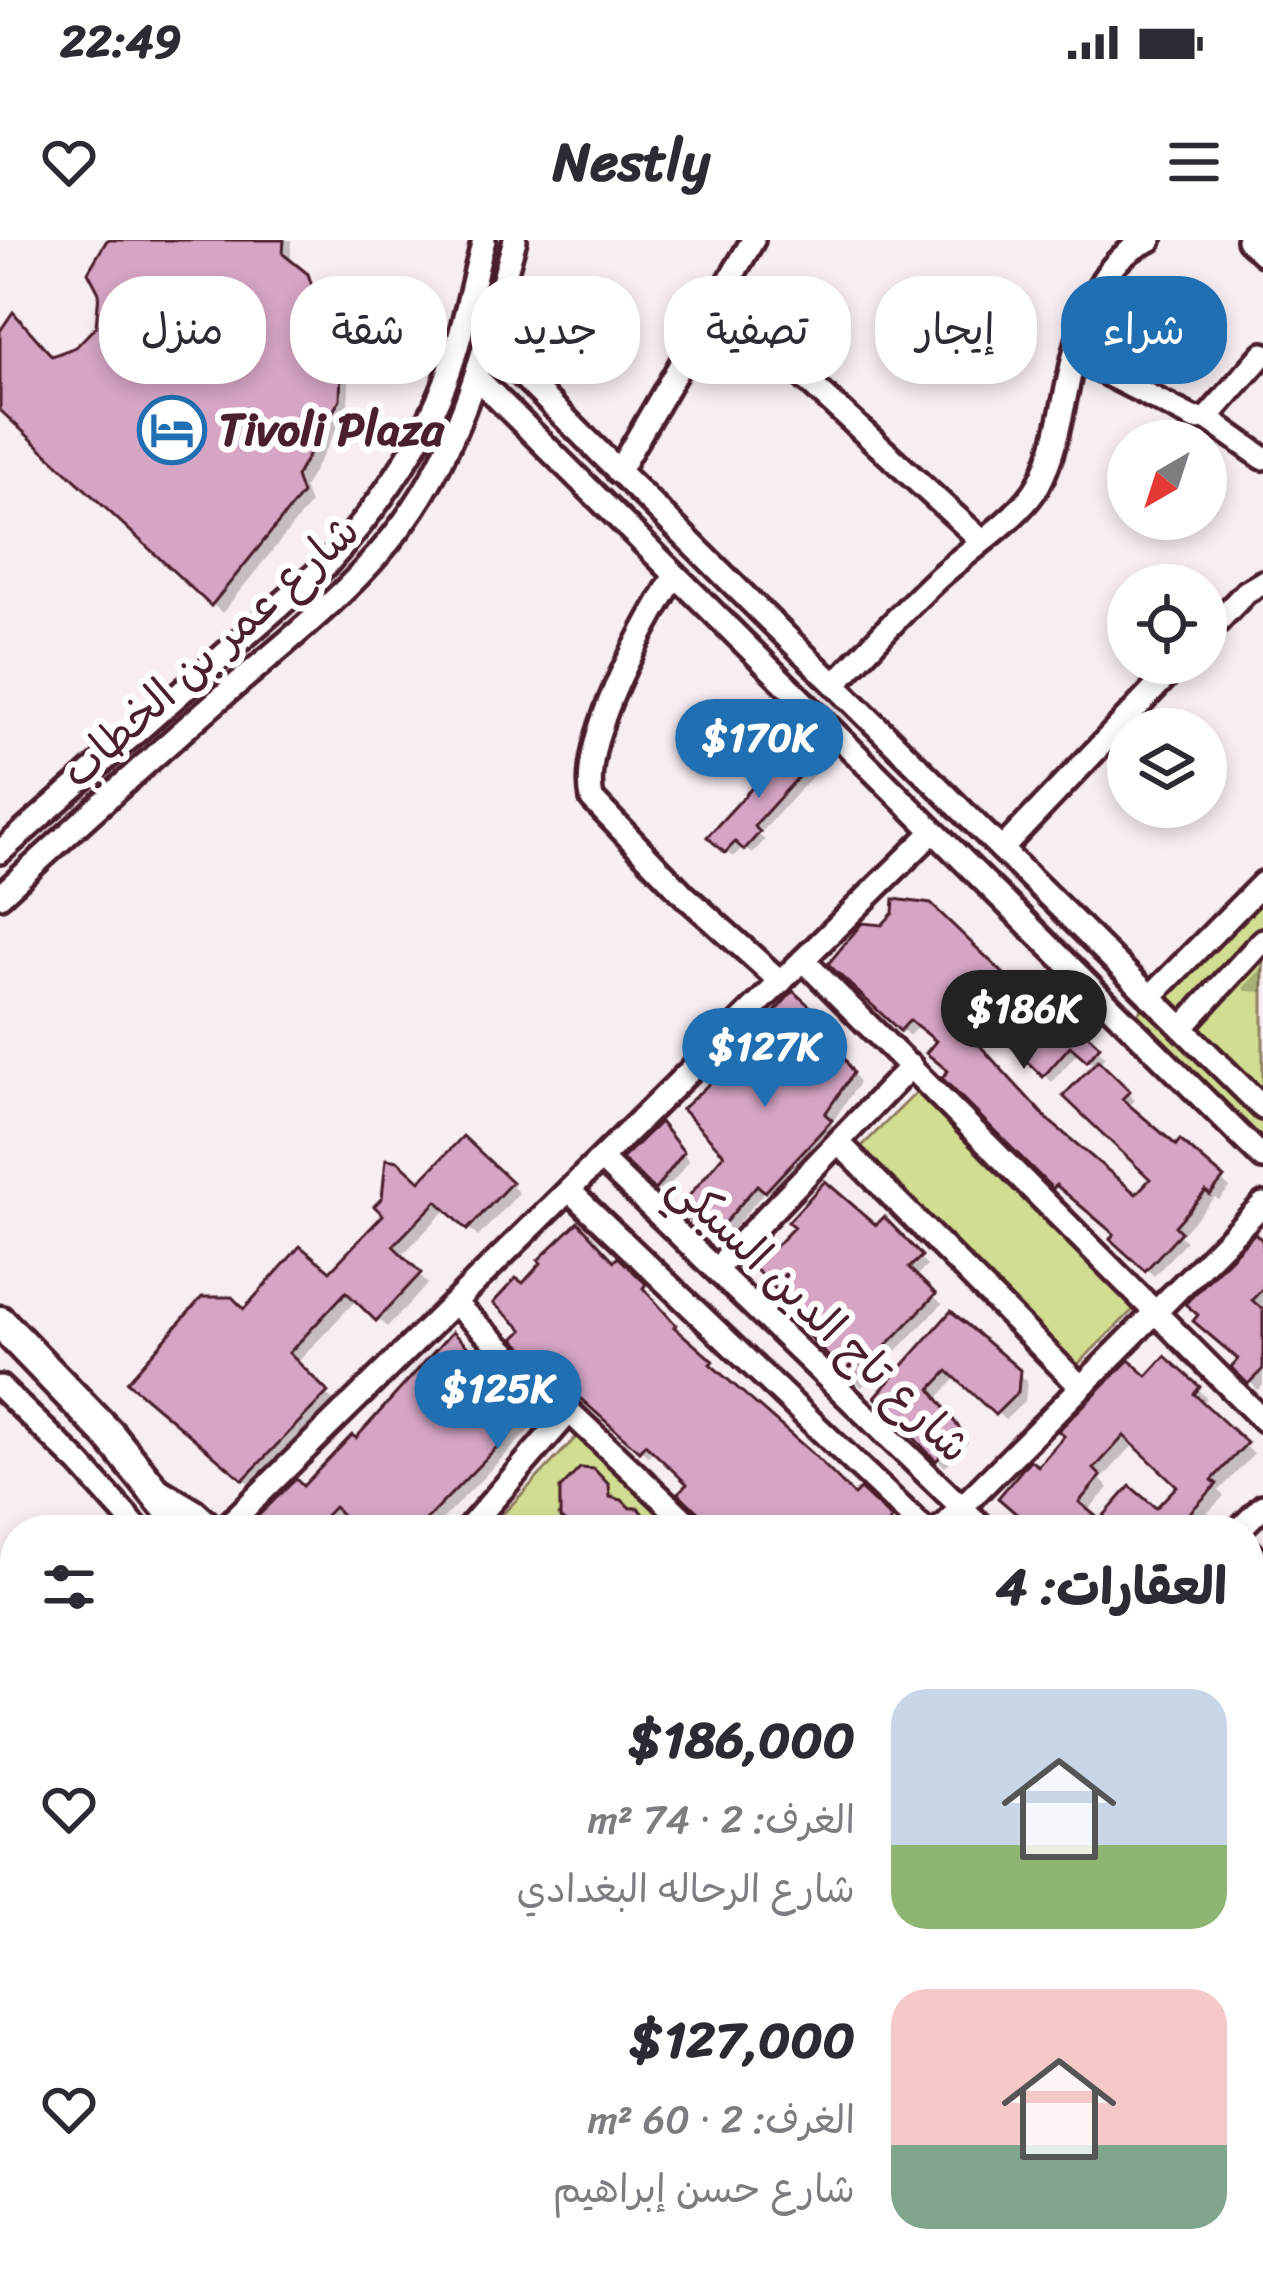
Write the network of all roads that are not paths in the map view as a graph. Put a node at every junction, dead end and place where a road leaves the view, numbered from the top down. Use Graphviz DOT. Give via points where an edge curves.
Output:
graph roads {
  1 [pos="484,240"];
  2 [pos="515,240"];
  3 [pos="753,240"];
  4 [pos="1150,240"];
  5 [pos="1119,249"];
  6 [pos="505,276"];
  7 [pos="734,276"];
  8 [pos="1104,276"];
  9 [pos="1263,355"];
  10 [pos="474,384"];
  11 [pos="483,384"];
  12 [pos="530,384"];
  13 [pos="671,384"];
  14 [pos="811,384"];
  15 [pos="1068,384"];
  16 [pos="1124,384"];
  17 [pos="1208,418"];
  18 [pos="1263,458"];
  19 [pos="618,472"];
  20 [pos="980,539"];
  21 [pos="674,577"];
  22 [pos="1263,582"];
  23 [pos="1227,612"];
  24 [pos="828,677"];
  25 [pos="1159,684"];
  26 [pos="795,696"];
  27 [pos="943,789"];
  28 [pos="972,818"];
  29 [pos="932,831"];
  30 [pos="1003,848"];
  31 [pos="0,852"];
  32 [pos="1263,883"];
  33 [pos="0,896"];
  34 [pos="1263,940"];
  35 [pos="803,960"];
  36 [pos="1172,976"];
  37 [pos="781,982"];
  38 [pos="1150,997"];
  39 [pos="1203,1004"];
  40 [pos="1182,1028"];
  41 [pos="910,1066"];
  42 [pos="1263,1108"];
  43 [pos="838,1142"];
  44 [pos="1263,1158"];
  45 [pos="602,1159"];
  46 [pos="569,1190"];
  47 [pos="1263,1204"];
  48 [pos="716,1269"];
  49 [pos="454,1304"];
  50 [pos="1156,1314"];
  51 [pos="0,1322"];
  52 [pos="0,1387"];
  53 [pos="1081,1387"];
  54 [pos="569,1412"];
  55 [pos="1263,1420"];
  56 [pos="152,1486"];
  57 [pos="961,1507"];
  58 [pos="126,1515"];
  59 [pos="174,1515"];
  60 [pos="200,1515"];
  61 [pos="235,1515"];
  62 [pos="490,1515"];
  63 [pos="679,1515"];
  64 [pos="909,1515"];
  65 [pos="953,1515"];
  66 [pos="969,1515"];
  1 -- 31 [label="street, شارع عمر بن الخطاب" via="442,390 362,523 327,564"];
  2 -- 6 [label="street, شارع عمر بن الخطاب"];
  3 -- 7 [label="street"];
  4 -- 5 [label="street"];
  5 -- 8 [label="street"];
  9 -- 17 [label="street"];
  10 -- 33 [label="street, شارع عمر بن الخطاب" via="420,499 367,567"];
  11 -- 21 [label="street"];
  12 -- 19 [label="street"];
  13 -- 19 [label="street"];
  14 -- 20 [label="street"];
  15 -- 20 [label="street" via="1039,486"];
  16 -- 17 [label="street" via="1184,416"];
  17 -- 18 [label="street"];
  19 -- 24 [label="street"];
  20 -- 24 [label="street"];
  21 -- 26 [label="street"];
  21 -- 37 [label="street" via="616,689 593,762 592,799"];
  22 -- 23 [label="street"];
  24 -- 26 [label="street"];
  24 -- 27 [label="street"];
  25 -- 30 [label="street"];
  26 -- 29 [label="street"];
  27 -- 28 [label="street"];
  27 -- 29 [label="street"];
  28 -- 29 [label="street"];
  28 -- 30 [label="street"];
  29 -- 35 [label="street"];
  29 -- 44 [label="street"];
  30 -- 38 [label="street"];
  32 -- 36 [label="street"];
  34 -- 39 [label="street"];
  35 -- 37 [label="street"];
  35 -- 41 [label="street"];
  36 -- 38 [label="street"];
  36 -- 39 [label="street"];
  37 -- 45 [label="street"];
  38 -- 40 [label="street"];
  39 -- 40 [label="street"];
  40 -- 42 [label="street"];
  41 -- 43 [label="street"];
  41 -- 50 [label="street"];
  43 -- 48 [label="street"];
  43 -- 53 [label="street"];
  45 -- 46 [label="street"];
  45 -- 48 [label="street, شارع تاج الدين السبكي"];
  46 -- 49 [label="street"];
  46 -- 64 [label="street, شارع تاج الدين السبكي"];
  47 -- 50 [label="street"];
  48 -- 57 [label="street, شارع تاج الدين السبكي"];
  49 -- 54 [label="street"];
  49 -- 61 [label="street"];
  50 -- 53 [label="street"];
  50 -- 55 [label="street"];
  51 -- 56 [label="highway"];
  52 -- 58 [label="street"];
  53 -- 57 [label="street"];
  54 -- 62 [label="street"];
  54 -- 63 [label="street"];
  56 -- 59 [label="highway"];
  56 -- 60 [label="street"];
  57 -- 65 [label="street"];
  57 -- 66 [label="street, شارع تاج الدين السبكي"];
}
